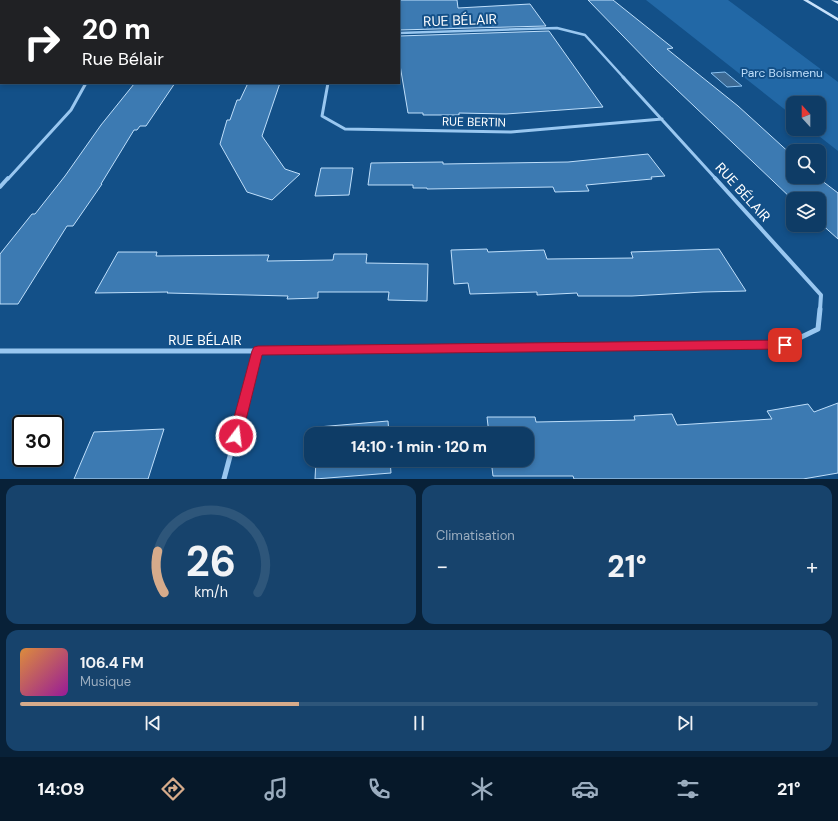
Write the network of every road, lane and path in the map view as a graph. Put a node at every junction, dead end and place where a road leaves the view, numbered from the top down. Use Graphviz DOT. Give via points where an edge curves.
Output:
graph roads {
  1 [pos="805,0"];
  2 [pos="833,0"];
  3 [pos="838,3"];
  4 [pos="838,20"];
  5 [pos="400,33"];
  6 [pos="85,84"];
  7 [pos="328,84"];
  8 [pos="662,119"];
  9 [pos="0,187"];
  10 [pos="0,351"];
  11 [pos="258,351"];
  12 [pos="224,479"];
  1 -- 4 [label="street"];
  2 -- 3 [label="street"];
  5 -- 8 [label="street, RUE BÉLAIR" via="557,28 585,35"];
  6 -- 9 [label="street" via="71,110"];
  7 -- 8 [label="street, RUE BERTIN" via="322,116 345,129 511,132"];
  8 -- 11 [label="street, RUE BÉLAIR" via="821,294 818,329 785,345"];
  10 -- 11 [label="street, RUE BÉLAIR"];
  11 -- 12 [label="street"];
}
